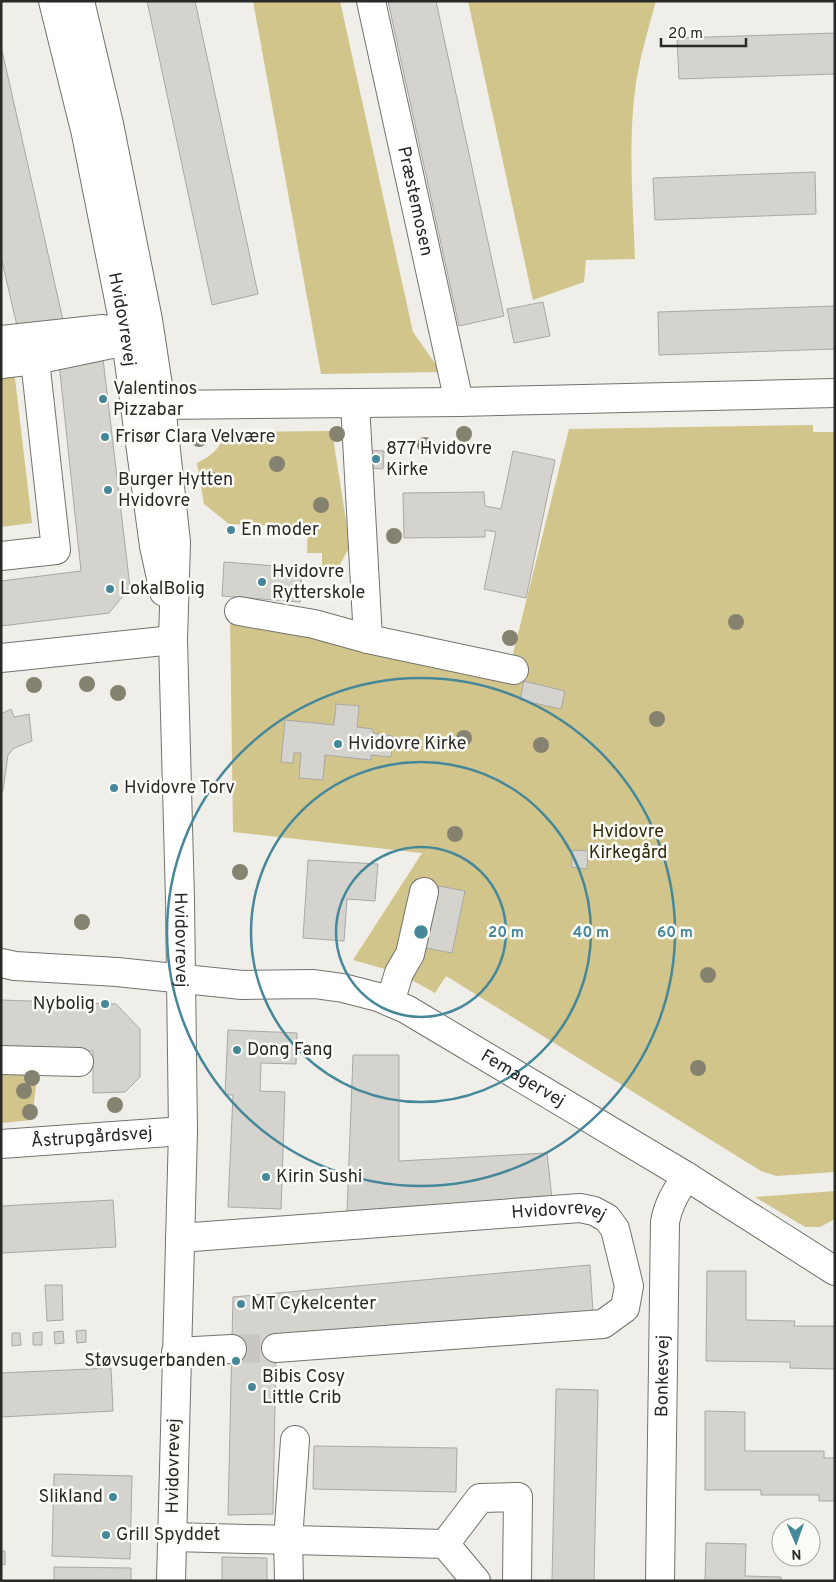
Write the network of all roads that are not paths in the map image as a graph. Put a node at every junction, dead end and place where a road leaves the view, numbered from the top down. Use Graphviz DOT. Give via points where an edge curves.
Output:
graph roads {
  1 [pos="53,1"];
  2 [pos="80,1"];
  3 [pos="371,1"];
  4 [pos="138,331"];
  5 [pos="2,343"];
  6 [pos="35,360"];
  7 [pos="835,394"];
  8 [pos="459,402"];
  9 [pos="355,403"];
  10 [pos="148,407"];
  11 [pos="1,556"];
  12 [pos="239,611"];
  13 [pos="368,639"];
  14 [pos="173,640"];
  15 [pos="1,658"];
  16 [pos="514,670"];
  17 [pos="424,892"];
  18 [pos="1,963"];
  19 [pos="181,978"];
  20 [pos="390,1002"];
  21 [pos="1,1060"];
  22 [pos="68,1066"];
  23 [pos="183,1131"];
  24 [pos="1,1144"];
  25 [pos="686,1176"];
  26 [pos="180,1238"];
  27 [pos="833,1266"];
  28 [pos="276,1348"];
  29 [pos="232,1349"];
  30 [pos="176,1352"];
  31 [pos="294,1440"];
  32 [pos="172,1537"];
  33 [pos="288,1540"];
  34 [pos="445,1544"];
  35 [pos="171,1581"];
  36 [pos="289,1581"];
  37 [pos="476,1581"];
  38 [pos="517,1581"];
  39 [pos="660,1581"];
  1 -- 4 [label="street, Hvidovrevej"];
  2 -- 4 [label="street, Hvidovrevej" via="109,124"];
  3 -- 8 [label="street, Præstemosen"];
  4 -- 5 [label="street" via="90,332"];
  4 -- 6 [label="street"];
  4 -- 10 [label="street, Hvidovrevej"];
  5 -- 6 [label="street"];
  6 -- 11 [label="street" via="56,550"];
  7 -- 8 [label="street"];
  8 -- 9 [label="street"];
  9 -- 10 [label="street"];
  9 -- 13 [label="street"];
  10 -- 14 [label="street, Hvidovrevej" via="176,542"];
  12 -- 13 [label="street" via="314,624"];
  13 -- 16 [label="street"];
  14 -- 15 [label="street"];
  14 -- 19 [label="street, Hvidovrevej"];
  17 -- 20 [label="street" via="410,954 399,973"];
  18 -- 19 [label="street"];
  19 -- 20 [label="street, Femagervej" via="242,985 314,984 343,988"];
  19 -- 23 [label="street, Hvidovrevej"];
  20 -- 25 [label="street, Femagervej"];
  21 -- 22 [label="street"];
  23 -- 24 [label="street, Åstrupgårdsvej"];
  23 -- 26 [label="street, Hvidovrevej"];
  25 -- 27 [label="street, Femagervej"];
  25 -- 39 [label="street, Bonkesvej" via="671,1200 665,1222"];
  26 -- 28 [label="street, Hvidovrevej" via="580,1208 607,1218 615,1229 629,1286 624,1308 603,1324"];
  26 -- 30 [label="street, Hvidovrevej"];
  29 -- 30 [label="street"];
  30 -- 32 [label="street, Hvidovrevej"];
  31 -- 33 [label="street"];
  32 -- 33 [label="street"];
  32 -- 35 [label="street, Hvidovrevej"];
  33 -- 34 [label="street"];
  33 -- 36 [label="street"];
  34 -- 37 [label="street"];
  34 -- 38 [label="street" via="480,1498 518,1498"];
}
